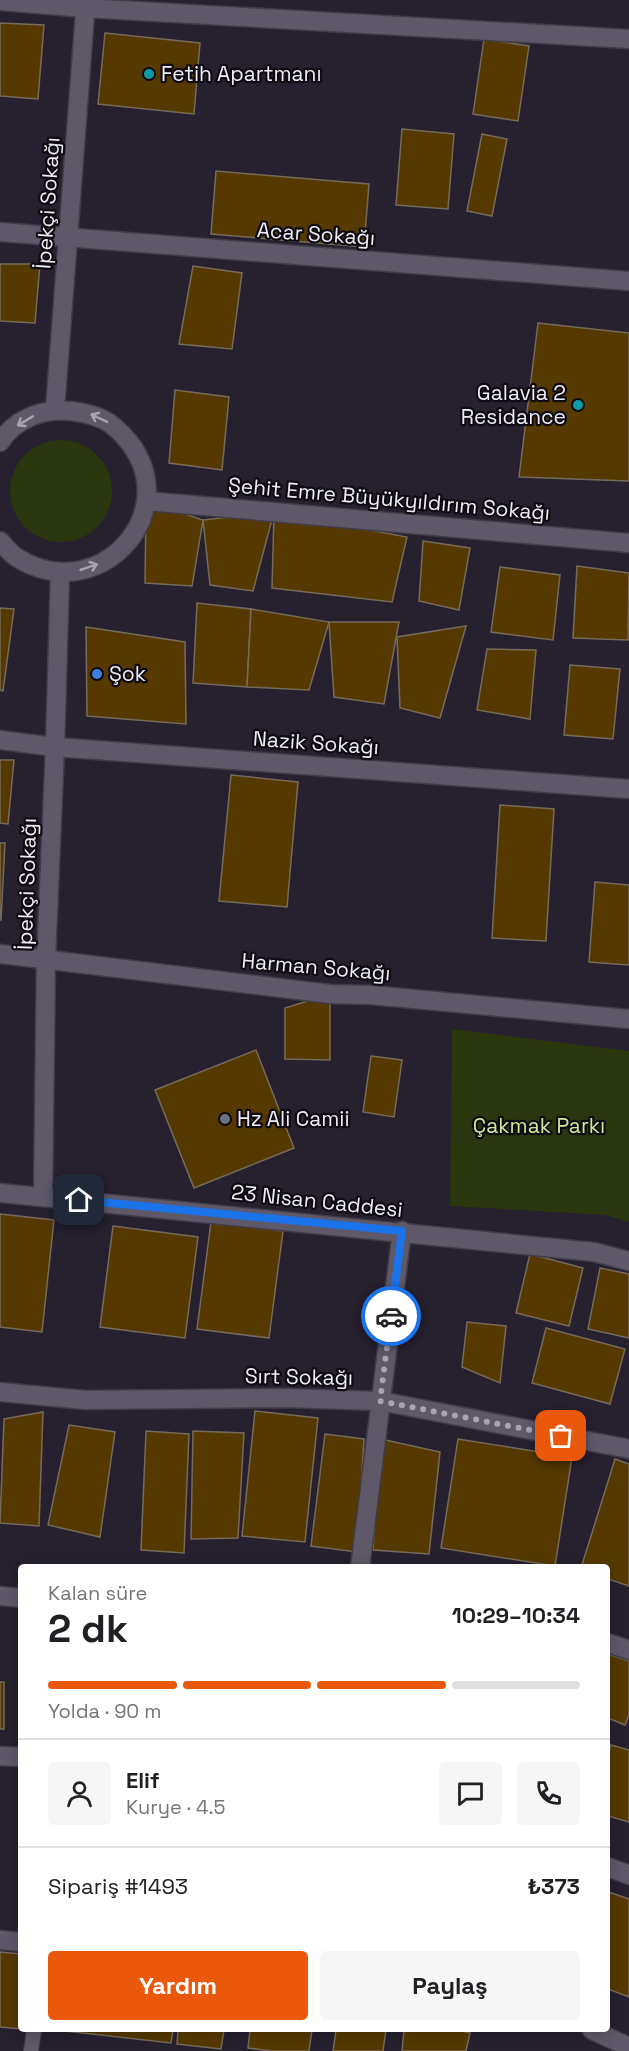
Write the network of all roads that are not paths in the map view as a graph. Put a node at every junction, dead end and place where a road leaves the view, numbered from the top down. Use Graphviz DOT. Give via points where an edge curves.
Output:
graph roads {
  1 [pos="0,1"];
  2 [pos="85,4"];
  3 [pos="629,39"];
  4 [pos="0,232"];
  5 [pos="68,238"];
  6 [pos="629,281"];
  7 [pos="55,409"];
  8 [pos="0,442"];
  9 [pos="146,501"];
  10 [pos="0,541"];
  11 [pos="629,543"];
  12 [pos="60,573"];
  13 [pos="0,740"];
  14 [pos="55,747"];
  15 [pos="629,789"];
  16 [pos="0,954"];
  17 [pos="46,958"];
  18 [pos="629,1019"];
  19 [pos="0,1193"];
  20 [pos="44,1197"];
  21 [pos="402,1231"];
  22 [pos="629,1261"];
  23 [pos="0,1392"];
  24 [pos="380,1401"];
  25 [pos="629,1449"];
  26 [pos="360,1564"];
  27 [pos="0,1596"];
  28 [pos="18,1598"];
  29 [pos="610,1644"];
  30 [pos="629,1650"];
  31 [pos="0,1756"];
  32 [pos="18,1757"];
  33 [pos="610,1868"];
  34 [pos="629,1875"];
  35 [pos="0,1940"];
  36 [pos="18,1942"];
  37 [pos="34,2032"];
  38 [pos="596,2032"];
  39 [pos="629,2047"];
  40 [pos="32,2051"];
  1 -- 2 [label="street"];
  2 -- 3 [label="street"];
  2 -- 5 [label="street, İpekçi Sokağı"];
  4 -- 5 [label="street, Acar Sokağı"];
  5 -- 6 [label="street, Acar Sokağı"];
  5 -- 7 [label="street, İpekçi Sokağı"];
  7 -- 8 [label="street, one-way" via="28,417"];
  9 -- 7 [label="street, one-way" via="145,472 137,452 119,429 95,414"];
  9 -- 11 [label="street, Şehit Emre Büyükyıldırım Sokağı"];
  12 -- 9 [label="street, one-way" via="88,570 114,556 134,535"];
  10 -- 12 [label="street" via="14,556 39,569"];
  12 -- 14 [label="street, İpekçi Sokağı"];
  13 -- 14 [label="street, Nazik Sokağı"];
  14 -- 15 [label="street, Nazik Sokağı"];
  14 -- 17 [label="street, İpekçi Sokağı"];
  16 -- 17 [label="street, Harman Sokağı"];
  17 -- 18 [label="street, Harman Sokağı" via="330,994"];
  17 -- 20 [label="street, İpekçi Sokağı"];
  19 -- 20 [label="street, 23 Nisan Caddesi"];
  20 -- 21 [label="street, 23 Nisan Caddesi"];
  21 -- 22 [label="street, 23 Nisan Caddesi" via="594,1252"];
  21 -- 24 [label="street"];
  23 -- 24 [label="street, Sırt Sokağı" via="85,1400"];
  24 -- 25 [label="street, Sırt Sokağı"];
  24 -- 26 [label="street"];
  27 -- 28 [label="street"];
  29 -- 30 [label="street"];
  31 -- 32 [label="street"];
  33 -- 34 [label="street"];
  35 -- 36 [label="street"];
  37 -- 40 [label="lane"];
  38 -- 39 [label="street"];
}
